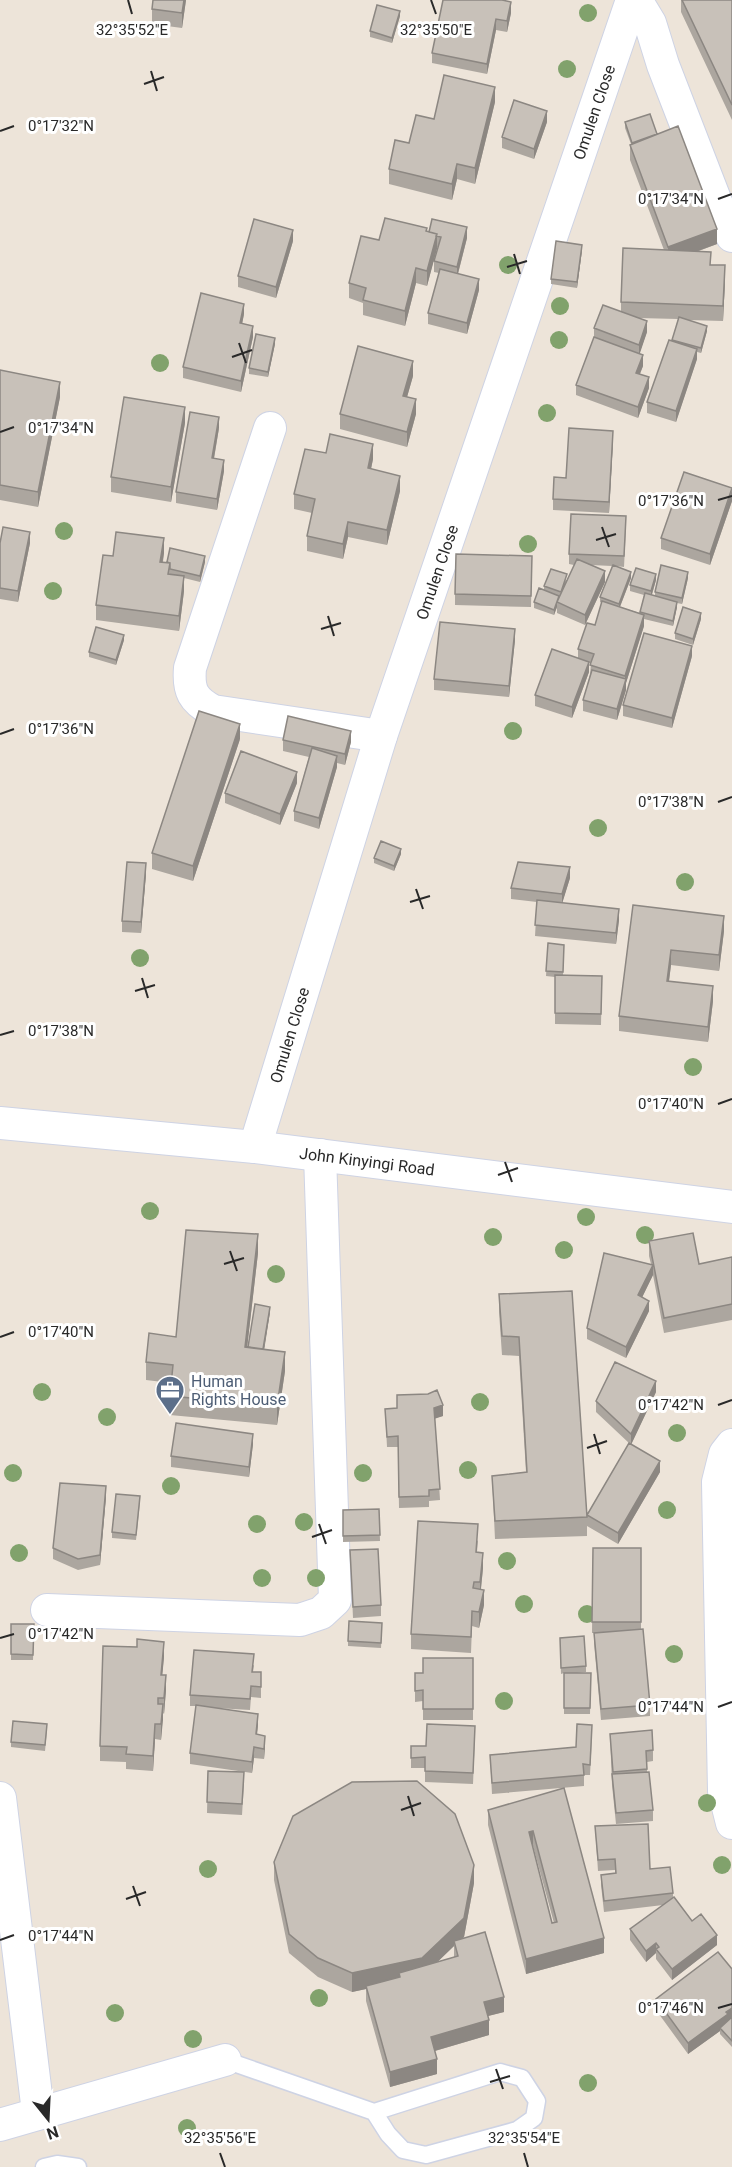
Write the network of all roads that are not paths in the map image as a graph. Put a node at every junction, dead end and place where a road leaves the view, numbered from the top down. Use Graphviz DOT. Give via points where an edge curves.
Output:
graph roads {
  1 [pos="634,0"];
  2 [pos="732,236"];
  3 [pos="270,428"];
  4 [pos="381,736"];
  5 [pos="0,1123"];
  6 [pos="255,1147"];
  7 [pos="320,1155"];
  8 [pos="732,1207"];
  9 [pos="732,1445"];
  10 [pos="47,1610"];
  11 [pos="0,1798"];
  12 [pos="732,1823"];
  13 [pos="225,2060"];
  14 [pos="38,2112"];
  15 [pos="374,2112"];
  16 [pos="0,2125"];
  17 [pos="44,2167"];
  18 [pos="78,2167"];
  1 -- 2 [label="street" via="650,24"];
  1 -- 4 [label="street, Omulen Close"];
  3 -- 4 [label="street" via="190,668 192,694 213,711"];
  4 -- 6 [label="street, Omulen Close"];
  5 -- 6 [label="street, John Kinyingi Road"];
  6 -- 7 [label="street, John Kinyingi Road"];
  7 -- 8 [label="street, John Kinyingi Road"];
  7 -- 10 [label="street" via="335,1600 321,1613 300,1620"];
  9 -- 12 [label="street" via="725,1454 718,1482 724,1791"];
  11 -- 14 [label="street"];
  13 -- 14 [label="street"];
  13 -- 15 [label="lane"];
  14 -- 16 [label="street"];
  15 -- 15 [label="lane" via="500,2072 522,2078 537,2101 534,2118 517,2130 426,2155 402,2150"];
  17 -- 18 [label="lane"];
}
